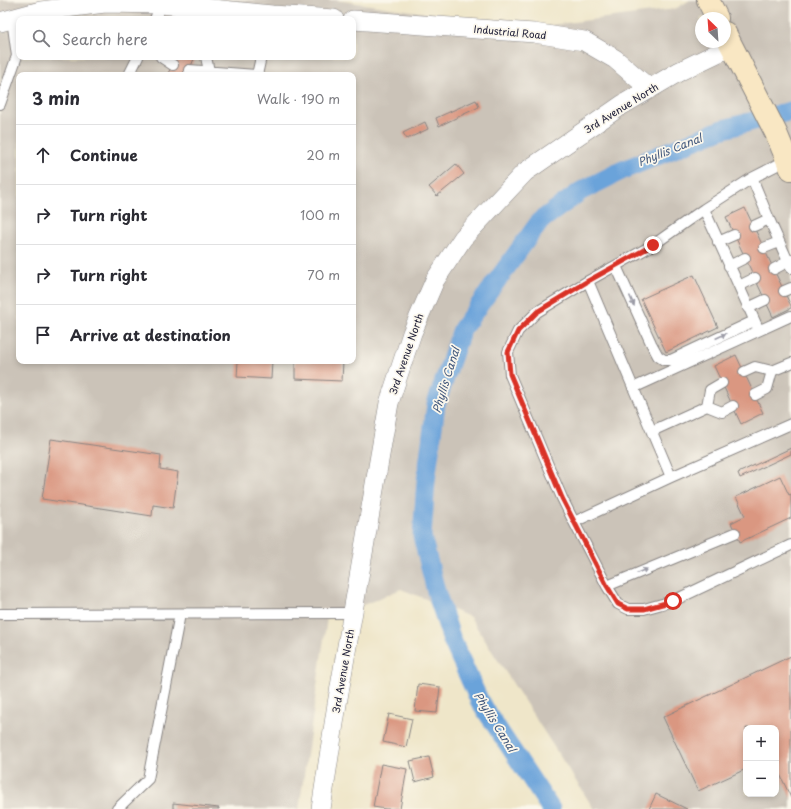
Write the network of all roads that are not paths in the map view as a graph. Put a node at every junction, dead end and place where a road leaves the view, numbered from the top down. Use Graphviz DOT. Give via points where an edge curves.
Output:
graph roads {
  1 [pos="708,0"];
  2 [pos="158,11"];
  3 [pos="715,12"];
  4 [pos="24,16"];
  5 [pos="253,16"];
  6 [pos="16,18"];
  7 [pos="356,20"];
  8 [pos="6,21"];
  9 [pos="731,45"];
  10 [pos="714,48"];
  11 [pos="16,53"];
  12 [pos="16,59"];
  13 [pos="136,60"];
  14 [pos="166,60"];
  15 [pos="207,60"];
  16 [pos="260,60"];
  17 [pos="173,65"];
  18 [pos="189,70"];
  19 [pos="130,72"];
  20 [pos="209,72"];
  21 [pos="257,72"];
  22 [pos="650,89"];
  23 [pos="0,104"];
  24 [pos="790,162"];
  25 [pos="752,178"];
  26 [pos="704,209"];
  27 [pos="769,219"];
  28 [pos="754,226"];
  29 [pos="734,235"];
  30 [pos="718,242"];
  31 [pos="779,242"];
  32 [pos="764,248"];
  33 [pos="745,258"];
  34 [pos="790,264"];
  35 [pos="616,266"];
  36 [pos="729,266"];
  37 [pos="774,269"];
  38 [pos="755,278"];
  39 [pos="588,281"];
  40 [pos="738,286"];
  41 [pos="765,300"];
  42 [pos="748,308"];
  43 [pos="791,316"];
  44 [pos="754,321"];
  45 [pos="759,330"];
  46 [pos="791,363"];
  47 [pos="772,371"];
  48 [pos="744,372"];
  49 [pos="722,383"];
  50 [pos="633,388"];
  51 [pos="755,395"];
  52 [pos="707,406"];
  53 [pos="733,406"];
  54 [pos="791,424"];
  55 [pos="652,431"];
  56 [pos="671,477"];
  57 [pos="574,522"];
  58 [pos="735,533"];
  59 [pos="791,545"];
  60 [pos="607,586"];
  61 [pos="0,614"];
  62 [pos="180,614"];
  63 [pos="352,614"];
  64 [pos="117,809"];
  65 [pos="321,809"];
  1 -- 3 [label="main road"];
  2 -- 4 [label="street" via="105,3 41,11"];
  2 -- 5 [label="street"];
  6 -- 8 [label="street"];
  7 -- 22 [label="street, Industrial Road" via="534,33 584,41 615,59"];
  8 -- 11 [label="lane"];
  9 -- 24 [label="main road"];
  10 -- 22 [label="street, 3rd Avenue North"];
  12 -- 23 [label="lane"];
  13 -- 19 [label="lane"];
  14 -- 17 [label="lane"];
  15 -- 20 [label="lane"];
  16 -- 21 [label="lane"];
  18 -- 20 [label="lane"];
  22 -- 63 [label="street, 3rd Avenue North" via="622,105 525,172 463,238 435,280 412,333 390,403"];
  24 -- 25 [label="lane"];
  25 -- 26 [label="lane"];
  25 -- 27 [label="lane"];
  26 -- 30 [label="lane"];
  26 -- 35 [label="lane" via="653,245"];
  27 -- 28 [label="lane"];
  27 -- 31 [label="lane"];
  29 -- 30 [label="lane"];
  30 -- 36 [label="lane"];
  31 -- 32 [label="lane"];
  31 -- 34 [label="lane"];
  33 -- 36 [label="lane"];
  34 -- 37 [label="lane"];
  35 -- 39 [label="lane"];
  35 -- 44 [label="lane, one-way" via="651,343 658,356 664,360 671,360"];
  36 -- 40 [label="lane"];
  38 -- 40 [label="lane"];
  39 -- 50 [label="lane"];
  39 -- 57 [label="lane" via="537,312 518,331 508,352 510,374"];
  40 -- 42 [label="lane"];
  41 -- 42 [label="lane"];
  42 -- 44 [label="lane"];
  43 -- 45 [label="lane"];
  44 -- 45 [label="lane"];
  45 -- 50 [label="lane"];
  46 -- 47 [label="lane"];
  47 -- 48 [label="lane" via="755,367"];
  47 -- 51 [label="lane" via="767,389"];
  49 -- 52 [label="lane" via="710,390"];
  50 -- 55 [label="lane"];
  52 -- 53 [label="lane" via="722,412"];
  52 -- 55 [label="lane"];
  54 -- 56 [label="lane"];
  55 -- 56 [label="lane"];
  56 -- 57 [label="lane"];
  57 -- 60 [label="lane"];
  60 -- 58 [label="lane, one-way"];
  59 -- 60 [label="lane" via="673,601 644,609 628,609 618,604"];
  61 -- 62 [label="lane"];
  62 -- 63 [label="lane"];
  62 -- 64 [label="lane" via="148,779"];
  63 -- 65 [label="street, 3rd Avenue North"];
}
